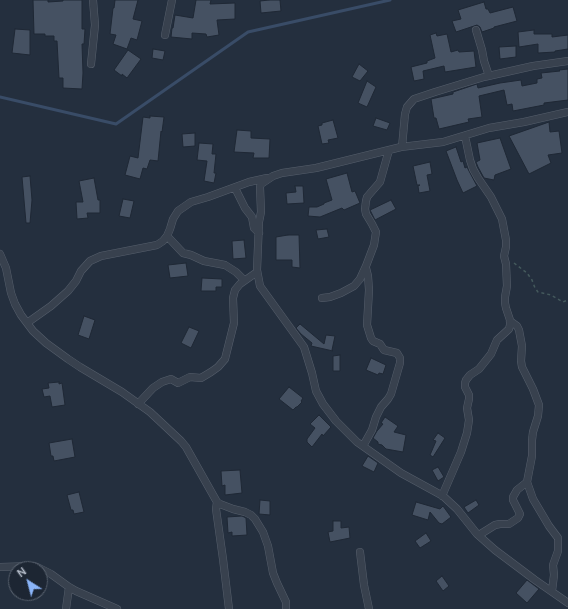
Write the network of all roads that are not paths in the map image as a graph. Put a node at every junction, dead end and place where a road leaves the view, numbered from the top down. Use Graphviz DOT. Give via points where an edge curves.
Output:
graph roads {
  1 [pos="93,0"];
  2 [pos="172,0"];
  3 [pos="476,30"];
  4 [pos="166,35"];
  5 [pos="568,61"];
  6 [pos="92,64"];
  7 [pos="489,76"];
  8 [pos="568,112"];
  9 [pos="465,136"];
  10 [pos="402,147"];
  11 [pos="389,150"];
  12 [pos="273,176"];
  13 [pos="235,188"];
  14 [pos="259,234"];
  15 [pos="167,236"];
  16 [pos="0,254"];
  17 [pos="366,268"];
  18 [pos="257,272"];
  19 [pos="244,280"];
  20 [pos="322,298"];
  21 [pos="510,321"];
  22 [pos="27,323"];
  23 [pos="138,404"];
  24 [pos="363,446"];
  25 [pos="527,482"];
  26 [pos="442,496"];
  27 [pos="217,502"];
  28 [pos="479,535"];
  29 [pos="360,552"];
  30 [pos="0,567"];
  31 [pos="69,587"];
  32 [pos="552,591"];
  33 [pos="568,603"];
  34 [pos="286,606"];
  35 [pos="66,609"];
  36 [pos="116,609"];
  37 [pos="229,609"];
  38 [pos="292,609"];
  39 [pos="369,609"];
  1 -- 6 [label="street" via="95,25"];
  2 -- 4 [label="street"];
  3 -- 7 [label="street"];
  5 -- 7 [label="street"];
  7 -- 10 [label="street" via="414,99 405,114"];
  8 -- 9 [label="street" via="489,128"];
  9 -- 10 [label="street" via="443,142"];
  9 -- 21 [label="street" via="470,160 478,178 502,219 506,240 505,303"];
  10 -- 11 [label="street"];
  11 -- 12 [label="street"];
  11 -- 17 [label="street" via="380,182 366,201 366,214 376,232"];
  12 -- 13 [label="street"];
  12 -- 14 [label="street" via="260,187"];
  13 -- 14 [label="street"];
  13 -- 15 [label="street" via="191,202 178,211"];
  14 -- 18 [label="street"];
  15 -- 19 [label="street" via="183,253 200,260 225,265"];
  15 -- 22 [label="street" via="157,245 90,260 68,291"];
  16 -- 22 [label="street" via="15,304"];
  17 -- 20 [label="street" via="354,286"];
  17 -- 24 [label="street" via="369,283 367,325 371,338 384,350 397,354 400,363 391,394 381,407"];
  18 -- 19 [label="street"];
  18 -- 24 [label="street" via="260,286 304,347 316,391 323,404 336,421"];
  19 -- 23 [label="street" via="235,290 234,323 225,358 218,367 201,378 190,377 178,383 171,379 162,382"];
  21 -- 25 [label="street" via="517,326 522,346 522,367 539,405"];
  21 -- 26 [label="street" via="509,329 497,340 493,352 466,380 470,420 461,452"];
  22 -- 23 [label="street" via="46,344"];
  23 -- 27 [label="street" via="182,441"];
  24 -- 26 [label="street" via="401,473"];
  25 -- 28 [label="street" via="513,497 520,514 518,518 509,524 495,525"];
  25 -- 32 [label="street" via="533,499 558,538"];
  26 -- 28 [label="street"];
  27 -- 34 [label="street" via="232,510 245,512 255,519 266,539 274,577"];
  27 -- 37 [label="street"];
  28 -- 32 [label="street"];
  29 -- 39 [label="street"];
  30 -- 31 [label="street" via="37,567"];
  31 -- 35 [label="street"];
  31 -- 36 [label="street"];
  32 -- 33 [label="street"];
  34 -- 38 [label="street"];
}
